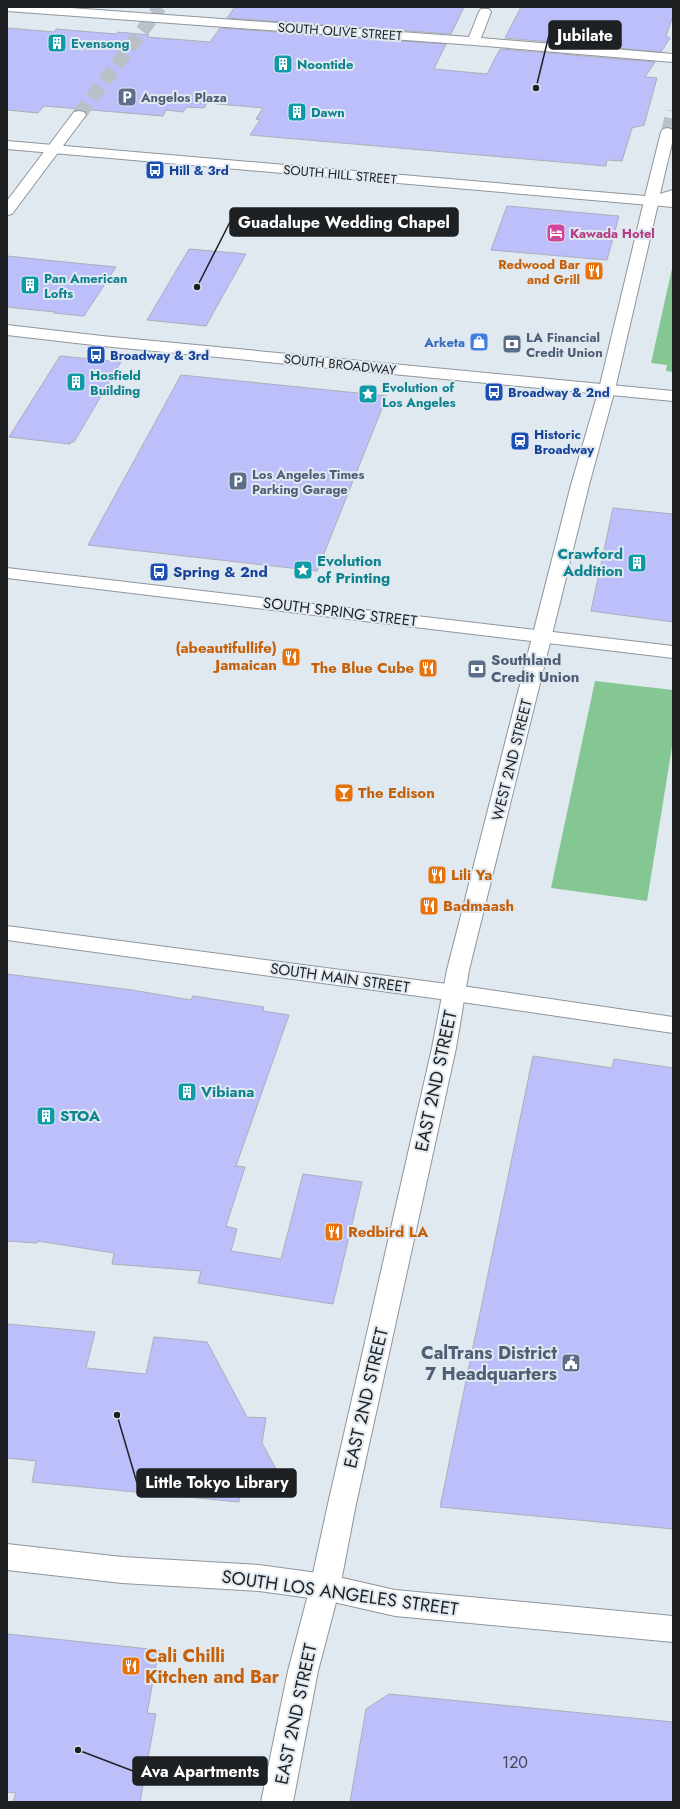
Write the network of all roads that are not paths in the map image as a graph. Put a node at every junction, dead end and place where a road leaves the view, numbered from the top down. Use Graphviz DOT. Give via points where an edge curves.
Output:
graph roads {
  1 [pos="7,7"];
  2 [pos="485,12"];
  3 [pos="474,41"];
  4 [pos="672,58"];
  5 [pos="79,115"];
  6 [pos="668,132"];
  7 [pos="7,145"];
  8 [pos="53,150"];
  9 [pos="673,194"];
  10 [pos="651,201"];
  11 [pos="673,203"];
  12 [pos="7,211"];
  13 [pos="7,330"];
  14 [pos="607,389"];
  15 [pos="673,396"];
  16 [pos="7,573"];
  17 [pos="542,637"];
  18 [pos="673,652"];
  19 [pos="7,933"];
  20 [pos="455,993"];
  21 [pos="673,1025"];
  22 [pos="7,1557"];
  23 [pos="325,1587"];
  24 [pos="673,1629"];
  25 [pos="277,1802"];
  1 -- 3 [label="main road, SOUTH OLIVE STREET"];
  2 -- 3 [label="main road"];
  3 -- 4 [label="main road, SOUTH OLIVE STREET"];
  5 -- 8 [label="main road"];
  6 -- 10 [label="main road, WEST 2ND STREET"];
  7 -- 8 [label="main road, SOUTH HILL STREET"];
  8 -- 10 [label="main road, SOUTH HILL STREET"];
  8 -- 12 [label="main road"];
  9 -- 10 [label="main road"];
  10 -- 11 [label="main road, SOUTH HILL STREET"];
  10 -- 14 [label="main road, WEST 2ND STREET"];
  13 -- 14 [label="main road, SOUTH BROADWAY"];
  14 -- 15 [label="main road, SOUTH BROADWAY"];
  14 -- 17 [label="main road, WEST 2ND STREET" via="548,606"];
  16 -- 17 [label="main road, SOUTH SPRING STREET"];
  17 -- 18 [label="main road, SOUTH SPRING STREET"];
  17 -- 20 [label="main road, WEST 2ND STREET" via="458,970"];
  19 -- 20 [label="main road, SOUTH MAIN STREET"];
  20 -- 21 [label="main road, SOUTH MAIN STREET"];
  20 -- 23 [label="main road, EAST 2ND STREET"];
  22 -- 23 [label="main road, SOUTH LOS ANGELES STREET" via="122,1570 259,1578"];
  23 -- 24 [label="main road, SOUTH LOS ANGELES STREET" via="395,1603"];
  23 -- 25 [label="main road, EAST 2ND STREET" via="303,1671"];
}
